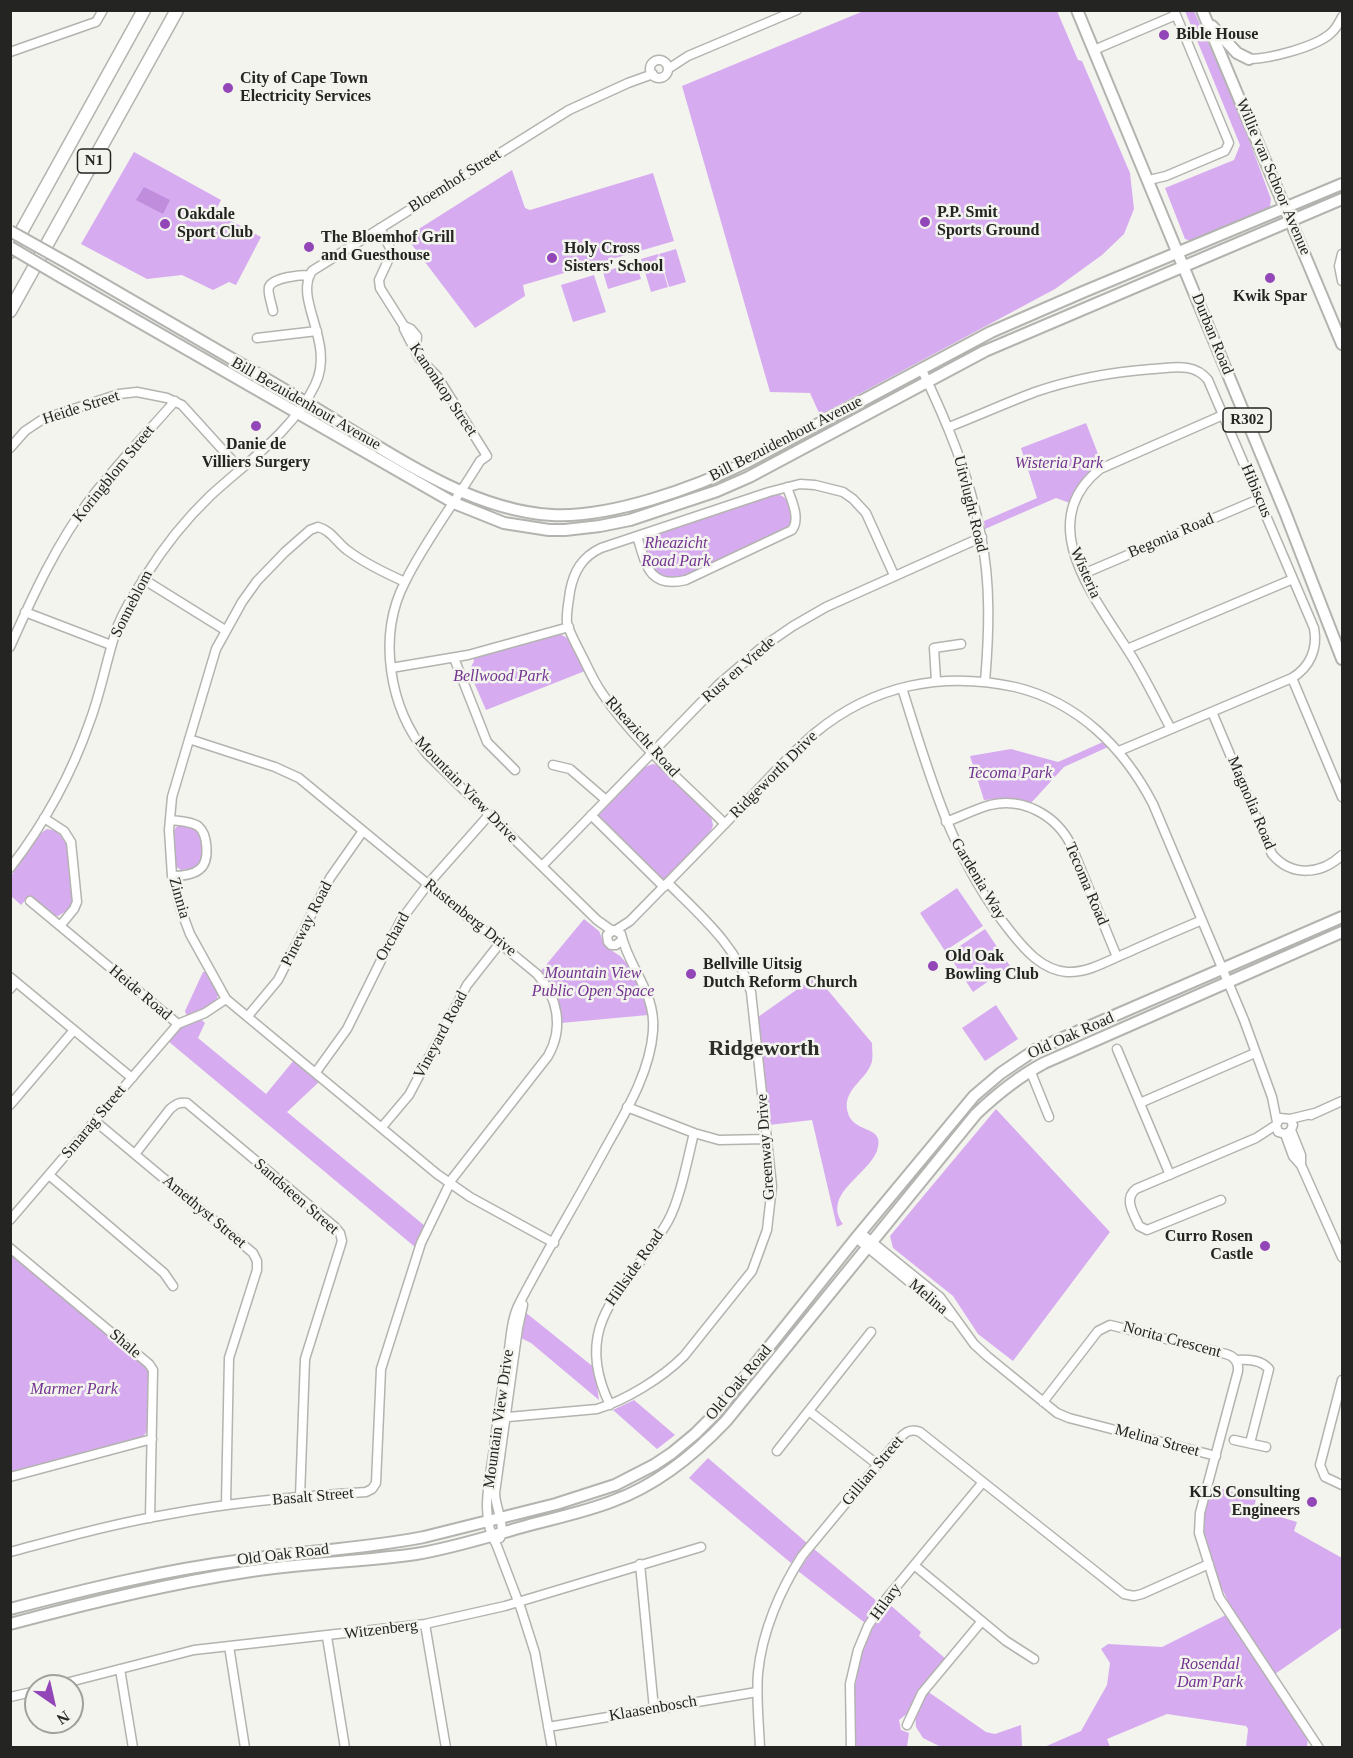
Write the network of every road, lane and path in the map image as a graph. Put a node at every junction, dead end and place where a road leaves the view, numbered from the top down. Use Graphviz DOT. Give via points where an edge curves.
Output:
graph roads {
  1 [pos="103,10"];
  2 [pos="144,10"];
  3 [pos="177,10"];
  4 [pos="797,10"];
  5 [pos="1077,10"];
  6 [pos="1175,13"];
  7 [pos="1204,15"];
  8 [pos="1342,17"];
  9 [pos="1094,50"];
  10 [pos="10,52"];
  11 [pos="1249,59"];
  12 [pos="667,66"];
  13 [pos="652,71"];
  14 [pos="1149,180"];
  15 [pos="1342,184"];
  16 [pos="1342,199"];
  17 [pos="1287,208"];
  18 [pos="1292,221"];
  19 [pos="380,228"];
  20 [pos="10,231"];
  21 [pos="10,250"];
  22 [pos="1179,253"];
  23 [pos="1342,254"];
  24 [pos="1184,267"];
  25 [pos="310,275"];
  26 [pos="1342,281"];
  27 [pos="273,310"];
  28 [pos="10,311"];
  29 [pos="317,331"];
  30 [pos="257,338"];
  31 [pos="1342,344"];
  32 [pos="921,368"];
  33 [pos="927,381"];
  34 [pos="175,401"];
  35 [pos="306,402"];
  36 [pos="299,413"];
  37 [pos="1223,415"];
  38 [pos="949,428"];
  39 [pos="10,448"];
  40 [pos="487,456"];
  41 [pos="240,470"];
  42 [pos="787,487"];
  43 [pos="461,492"];
  44 [pos="1259,499"];
  45 [pos="454,503"];
  46 [pos="637,536"];
  47 [pos="982,537"];
  48 [pos="1083,574"];
  49 [pos="894,576"];
  50 [pos="143,579"];
  51 [pos="1293,579"];
  52 [pos="405,582"];
  53 [pos="26,612"];
  54 [pos="569,627"];
  55 [pos="225,630"];
  56 [pos="961,644"];
  57 [pos="111,645"];
  58 [pos="10,646"];
  59 [pos="1127,649"];
  60 [pos="454,658"];
  61 [pos="1342,659"];
  62 [pos="391,668"];
  63 [pos="1292,678"];
  64 [pos="936,681"];
  65 [pos="985,682"];
  66 [pos="902,688"];
  67 [pos="1212,712"];
  68 [pos="1171,729"];
  69 [pos="189,739"];
  70 [pos="1119,751"];
  71 [pos="652,753"];
  72 [pos="553,765"];
  73 [pos="515,770"];
  74 [pos="1342,797"];
  75 [pos="606,800"];
  76 [pos="489,814"];
  77 [pos="591,815"];
  78 [pos="44,818"];
  79 [pos="170,820"];
  80 [pos="946,822"];
  81 [pos="725,824"];
  82 [pos="363,831"];
  83 [pos="1342,855"];
  84 [pos="542,866"];
  85 [pos="10,868"];
  86 [pos="172,876"];
  87 [pos="428,884"];
  88 [pos="666,885"];
  89 [pos="30,901"];
  90 [pos="1342,917"];
  91 [pos="1202,920"];
  92 [pos="60,926"];
  93 [pos="1342,932"];
  94 [pos="615,936"];
  95 [pos="500,943"];
  96 [pos="1117,957"];
  97 [pos="1223,969"];
  98 [pos="1228,982"];
  99 [pos="12,983"];
  100 [pos="226,999"];
  101 [pos="249,1016"];
  102 [pos="178,1024"];
  103 [pos="74,1030"];
  104 [pos="1117,1049"];
  105 [pos="1255,1053"];
  106 [pos="1030,1070"];
  107 [pos="316,1072"];
  108 [pos="132,1078"];
  109 [pos="1342,1101"];
  110 [pos="1140,1102"];
  111 [pos="10,1105"];
  112 [pos="627,1107"];
  113 [pos="1049,1117"];
  114 [pos="95,1121"];
  115 [pos="1285,1126"];
  116 [pos="382,1127"];
  117 [pos="694,1133"];
  118 [pos="767,1139"];
  119 [pos="135,1154"];
  120 [pos="1170,1174"];
  121 [pos="49,1175"];
  122 [pos="450,1184"];
  123 [pos="1221,1200"];
  124 [pos="10,1220"];
  125 [pos="858,1236"];
  126 [pos="554,1243"];
  127 [pos="869,1245"];
  128 [pos="10,1248"];
  129 [pos="1342,1257"];
  130 [pos="173,1286"];
  131 [pos="955,1319"];
  132 [pos="871,1332"];
  133 [pos="1236,1360"];
  134 [pos="1342,1380"];
  135 [pos="1043,1402"];
  136 [pos="610,1405"];
  137 [pos="809,1411"];
  138 [pos="501,1418"];
  139 [pos="152,1439"];
  140 [pos="1234,1440"];
  141 [pos="1250,1443"];
  142 [pos="1266,1447"];
  143 [pos="777,1451"];
  144 [pos="1215,1456"];
  145 [pos="878,1465"];
  146 [pos="10,1477"];
  147 [pos="983,1482"];
  148 [pos="1342,1485"];
  149 [pos="300,1497"];
  150 [pos="226,1505"];
  151 [pos="150,1518"];
  152 [pos="499,1519"];
  153 [pos="487,1522"];
  154 [pos="497,1538"];
  155 [pos="701,1547"];
  156 [pos="10,1552"];
  157 [pos="640,1564"];
  158 [pos="1209,1564"];
  159 [pos="914,1565"];
  160 [pos="518,1602"];
  161 [pos="10,1609"];
  162 [pos="982,1621"];
  163 [pos="10,1624"];
  164 [pos="425,1624"];
  165 [pos="327,1637"];
  166 [pos="228,1646"];
  167 [pos="1034,1659"];
  168 [pos="120,1669"];
  169 [pos="84,1678"];
  170 [pos="758,1692"];
  171 [pos="654,1709"];
  172 [pos="907,1725"];
  173 [pos="548,1727"];
  174 [pos="1317,1747"];
  175 [pos="133,1748"];
  176 [pos="245,1748"];
  177 [pos="345,1748"];
  178 [pos="446,1748"];
  179 [pos="552,1748"];
  180 [pos="760,1748"];
  181 [pos="852,1748"];
  1 -- 10 [label="street" via="90,24"];
  2 -- 21 [label="highway, N1"];
  3 -- 28 [label="highway, N1"];
  4 -- 12 [label="street, Bloemhof Street"];
  5 -- 9 [label="main road, Durban Road / R302"];
  6 -- 9 [label="street"];
  6 -- 14 [label="street" via="1228,146 1225,151"];
  7 -- 11 [label="main road" via="1237,53"];
  7 -- 17 [label="main road, Willie van Schoor Avenue"];
  8 -- 11 [label="street" via="1325,38 1282,55"];
  9 -- 14 [label="main road, Durban Road / R302"];
  12 -- 13 [label="street, Bloemhof Street" via="656,61"];
  12 -- 13 [label="street, Bloemhof Street" via="661,77"];
  13 -- 19 [label="street, Bloemhof Street" via="569,110"];
  14 -- 22 [label="main road, Durban Road / R302"];
  15 -- 17 [label="main road, Bill Bezuidenhout Avenue"];
  16 -- 18 [label="main road, Bill Bezuidenhout Avenue"];
  17 -- 18 [label="main road, Willie van Schoor Avenue"];
  17 -- 22 [label="main road, Bill Bezuidenhout Avenue"];
  18 -- 24 [label="main road, Bill Bezuidenhout Avenue"];
  18 -- 31 [label="main road, Willie van Schoor Avenue"];
  19 -- 25 [label="street, Bloemhof Street"];
  19 -- 40 [label="street, Kanonkop Street" via="392,252 379,284 419,358 437,376"];
  20 -- 35 [label="main road, Bill Bezuidenhout Avenue, bridge"];
  21 -- 36 [label="main road, Bill Bezuidenhout Avenue, bridge"];
  22 -- 24 [label="main road, Durban Road / R302"];
  22 -- 32 [label="main road, Bill Bezuidenhout Avenue" via="991,332"];
  23 -- 26 [label="street"];
  24 -- 33 [label="main road, Bill Bezuidenhout Avenue" via="985,351"];
  24 -- 61 [label="main road, Durban Road / R302"];
  25 -- 27 [label="street" via="291,275 269,286"];
  25 -- 29 [label="street" via="307,294"];
  29 -- 30 [label="street"];
  29 -- 35 [label="street" via="322,364"];
  32 -- 33 [label="street, Uitvlught Road"];
  32 -- 43 [label="main road, Bill Bezuidenhout Avenue" via="714,478 624,507 590,514 542,514 507,508"];
  33 -- 38 [label="street, Uitvlught Road"];
  33 -- 45 [label="main road, Bill Bezuidenhout Avenue" via="734,484 630,520 549,530 504,523"];
  34 -- 39 [label="street, Heide Street" via="137,392 119,394 36,422"];
  34 -- 41 [label="street, Heide Street"];
  34 -- 53 [label="street, Koringblom Street" via="91,498 54,554"];
  35 -- 36 [label="street, Sonneblom"];
  35 -- 43 [label="main road, Bill Bezuidenhout Avenue"];
  36 -- 41 [label="street, Sonneblom"];
  36 -- 45 [label="main road, Bill Bezuidenhout Avenue"];
  37 -- 38 [label="street, Hibiscus" via="1205,376 1184,367 1081,379 1035,392"];
  37 -- 44 [label="street, Hibiscus"];
  37 -- 48 [label="street, Wisteria" via="1107,465 1088,480 1075,501 1070,528"];
  38 -- 47 [label="street, Uitvlught Road"];
  40 -- 43 [label="street, Mountain View Drive"];
  41 -- 50 [label="street, Sonneblom" via="177,532"];
  42 -- 46 [label="street, Rheazicht Road"];
  42 -- 46 [label="street" via="796,518 792,530 686,580 666,582 654,576"];
  42 -- 49 [label="street, Rheazicht Road" via="815,485 843,492 853,499 866,513"];
  43 -- 45 [label="street, Mountain View Drive"];
  44 -- 48 [label="street, Begonia Road"];
  44 -- 51 [label="street, Hibiscus"];
  45 -- 52 [label="street, Mountain View Drive"];
  46 -- 54 [label="street, Rheazicht Road" via="596,550 582,561 572,582 567,611"];
  47 -- 49 [label="street, Rust en Vrede"];
  47 -- 65 [label="street, Uitvlught Road" via="989,633"];
  48 -- 59 [label="street, Wisteria"];
  49 -- 71 [label="street, Rust en Vrede" via="818,611 761,648 718,685"];
  50 -- 55 [label="street"];
  50 -- 57 [label="street, Sonneblom"];
  51 -- 59 [label="street"];
  51 -- 63 [label="street, Hibiscus" via="1316,640 1311,659"];
  52 -- 55 [label="street, Zinnia" via="355,556 324,529 315,528 257,581"];
  52 -- 62 [label="street, Mountain View Drive" via="393,622"];
  53 -- 57 [label="street"];
  53 -- 58 [label="street, Koringblom Street"];
  54 -- 60 [label="street"];
  54 -- 71 [label="street, Rheazicht Road" via="602,693"];
  55 -- 69 [label="street, Zinnia" via="211,662"];
  56 -- 64 [label="street" via="934,648"];
  57 -- 78 [label="street, Sonneblom" via="81,744"];
  59 -- 68 [label="street, Wisteria"];
  60 -- 62 [label="street"];
  60 -- 73 [label="street" via="487,742"];
  62 -- 76 [label="street, Mountain View Drive" via="397,698 412,734 427,754"];
  63 -- 67 [label="street, Hibiscus"];
  63 -- 74 [label="street"];
  64 -- 65 [label="street, Ridgeworth Drive"];
  64 -- 66 [label="street, Ridgeworth Drive"];
  65 -- 70 [label="street, Ridgeworth Drive" via="1029,691 1062,705"];
  66 -- 80 [label="street, Gardenia Way"];
  66 -- 81 [label="street, Ridgeworth Drive" via="860,704 826,724"];
  67 -- 68 [label="street, Hibiscus"];
  67 -- 83 [label="street, Magnolia Road" via="1276,859 1294,870 1307,871 1327,866"];
  68 -- 70 [label="street, Hibiscus"];
  69 -- 79 [label="street, Zinnia" via="172,797"];
  69 -- 82 [label="street, Rustenberg Drive" via="294,774"];
  70 -- 91 [label="street, Ridgeworth Drive" via="1153,804"];
  71 -- 75 [label="street, Rust en Vrede"];
  71 -- 81 [label="street, Rheazicht Road"];
  72 -- 75 [label="street" via="570,769"];
  75 -- 77 [label="street, Rust en Vrede"];
  76 -- 84 [label="street, Mountain View Drive"];
  76 -- 87 [label="street, Orchard"];
  77 -- 84 [label="street, Rust en Vrede"];
  77 -- 88 [label="street, Greenway Drive"];
  78 -- 85 [label="street, Sonneblom"];
  78 -- 92 [label="street" via="66,834 73,850 77,902"];
  79 -- 86 [label="street, Zinnia"];
  79 -- 86 [label="street" via="194,824 206,837 201,868"];
  80 -- 96 [label="street, Gardenia Way" via="985,898 1035,958 1053,969 1075,972"];
  80 -- 96 [label="street, Tecoma Road" via="1005,803 1029,807 1051,819 1067,838"];
  81 -- 88 [label="street, Ridgeworth Drive"];
  82 -- 87 [label="street, Rustenberg Drive"];
  82 -- 101 [label="street, Pineway Road" via="330,878 278,980"];
  84 -- 94 [label="street, Mountain View Drive"];
  86 -- 100 [label="street, Zinnia" via="190,934"];
  87 -- 95 [label="street, Rustenberg Drive"];
  87 -- 107 [label="street, Orchard" via="401,920 347,1029"];
  88 -- 94 [label="street, Ridgeworth Drive"];
  88 -- 118 [label="street, Greenway Drive" via="718,932 747,979"];
  89 -- 92 [label="street, Heide Road"];
  90 -- 97 [label="main road, Old Oak Road"];
  91 -- 96 [label="street, Gardenia Way"];
  91 -- 97 [label="street, Ridgeworth Drive"];
  92 -- 102 [label="street, Heide Road"];
  93 -- 98 [label="main road, Old Oak Road"];
  94 -- 112 [label="street, Mountain View Drive" via="650,998 653,1031 648,1058"];
  95 -- 116 [label="street, Vineyard Road" via="467,985 408,1095"];
  95 -- 122 [label="street, Rustenberg Drive" via="547,987 556,1008 556,1034 548,1056"];
  97 -- 98 [label="street, Ridgeworth Drive"];
  97 -- 125 [label="main road, Old Oak Road" via="1035,1050 1001,1073 974,1096"];
  98 -- 105 [label="street, Ridgeworth Drive"];
  98 -- 106 [label="main road, Old Oak Road"];
  99 -- 103 [label="street"];
  100 -- 101 [label="street, Zinnia"];
  100 -- 102 [label="street, Heide Road" via="198,1017"];
  101 -- 107 [label="street, Zinnia"];
  102 -- 108 [label="street, Smarag Street"];
  103 -- 108 [label="street"];
  103 -- 111 [label="street"];
  104 -- 110 [label="street"];
  105 -- 110 [label="street"];
  105 -- 115 [label="street, Ridgeworth Drive"];
  106 -- 113 [label="street"];
  106 -- 127 [label="main road, Old Oak Road" via="976,1114"];
  107 -- 116 [label="street, Zinnia"];
  108 -- 114 [label="street, Smarag Street"];
  109 -- 115 [label="street"];
  110 -- 120 [label="street"];
  112 -- 117 [label="street"];
  112 -- 126 [label="street, Mountain View Drive"];
  114 -- 119 [label="street, Amethyst Street"];
  114 -- 121 [label="street, Smarag Street"];
  115 -- 120 [label="street"];
  115 -- 129 [label="street, Ridgeworth Drive" via="1293,1156 1301,1165"];
  116 -- 122 [label="street, Zinnia"];
  117 -- 118 [label="street" via="727,1141"];
  117 -- 136 [label="street, Hillside Road" via="670,1218 610,1302 600,1324 597,1357"];
  118 -- 136 [label="street, Greenway Drive" via="772,1186 770,1215 752,1271 676,1364"];
  119 -- 149 [label="street, Sandsteen Street" via="175,1104 187,1103 340,1233 342,1241 304,1368"];
  119 -- 150 [label="street, Amethyst Street" via="257,1258 257,1270 229,1358"];
  120 -- 123 [label="street" via="1131,1194 1130,1204 1139,1226 1145,1230"];
  121 -- 124 [label="street, Smarag Street"];
  121 -- 130 [label="street" via="165,1273"];
  122 -- 126 [label="street, Zinnia"];
  122 -- 149 [label="street, Basalt Street" via="421,1243 381,1369 374,1488 366,1492"];
  125 -- 127 [label="street, Melina"];
  125 -- 152 [label="main road, Old Oak Road" via="716,1413 672,1453 592,1494"];
  126 -- 138 [label="street, Mountain View Drive" via="526,1293"];
  127 -- 131 [label="street, Melina" via="940,1297"];
  127 -- 154 [label="main road, Old Oak Road" via="726,1420 688,1458 614,1501"];
  128 -- 139 [label="street, Shale" via="151,1366"];
  131 -- 135 [label="street, Melina Street" via="974,1344"];
  132 -- 137 [label="street"];
  133 -- 135 [label="street, Norita Crescent" via="1226,1354 1110,1325 1098,1331"];
  133 -- 141 [label="street" via="1247,1359 1269,1369"];
  133 -- 144 [label="street, Norita Crescent" via="1238,1371"];
  134 -- 148 [label="street" via="1320,1465 1324,1477"];
  135 -- 144 [label="street, Melina Street" via="1064,1417"];
  136 -- 138 [label="street, Greenway Drive"];
  137 -- 143 [label="street"];
  137 -- 145 [label="street"];
  138 -- 152 [label="street, Mountain View Drive" via="495,1498"];
  138 -- 153 [label="street, Mountain View Drive"];
  139 -- 146 [label="street"];
  139 -- 151 [label="street, Shale"];
  140 -- 141 [label="street"];
  141 -- 142 [label="street"];
  144 -- 158 [label="street, Melina Street" via="1198,1519"];
  145 -- 147 [label="street, Gillian Street" via="904,1433 916,1430"];
  145 -- 170 [label="street, Gillian Street" via="790,1575 762,1648"];
  147 -- 158 [label="street, Gillian Street" via="1124,1594 1142,1594"];
  147 -- 159 [label="street, Hilary"];
  149 -- 150 [label="street, Basalt Street"];
  150 -- 151 [label="street, Basalt Street"];
  151 -- 156 [label="street, Basalt Street"];
  152 -- 153 [label="main road, Old Oak Road"];
  152 -- 154 [label="street, Mountain View Drive"];
  153 -- 154 [label="street, Mountain View Drive"];
  153 -- 161 [label="main road, Old Oak Road" via="398,1542 229,1562"];
  154 -- 160 [label="street, Mountain View Drive"];
  154 -- 163 [label="main road, Old Oak Road" via="418,1554 247,1572 160,1587"];
  155 -- 157 [label="street, Witzenberg"];
  157 -- 160 [label="street, Witzenberg"];
  157 -- 171 [label="street"];
  158 -- 174 [label="street, Melina Street" via="1219,1597"];
  159 -- 162 [label="street"];
  159 -- 181 [label="street, Hilary" via="875,1615 858,1650 849,1696"];
  160 -- 164 [label="street, Witzenberg"];
  160 -- 173 [label="street, Mountain View Drive" via="535,1653"];
  162 -- 167 [label="street"];
  162 -- 172 [label="street" via="922,1693"];
  164 -- 165 [label="street, Witzenberg"];
  164 -- 178 [label="street"];
  165 -- 166 [label="street, Witzenberg"];
  165 -- 177 [label="street"];
  166 -- 168 [label="street, Witzenberg"];
  166 -- 176 [label="street"];
  168 -- 169 [label="street, Witzenberg"];
  168 -- 175 [label="street"];
  170 -- 171 [label="street, Klaasenbosch"];
  170 -- 180 [label="street, Gillian Street"];
  171 -- 173 [label="street, Klaasenbosch"];
  173 -- 179 [label="street, Mountain View Drive"];
}
